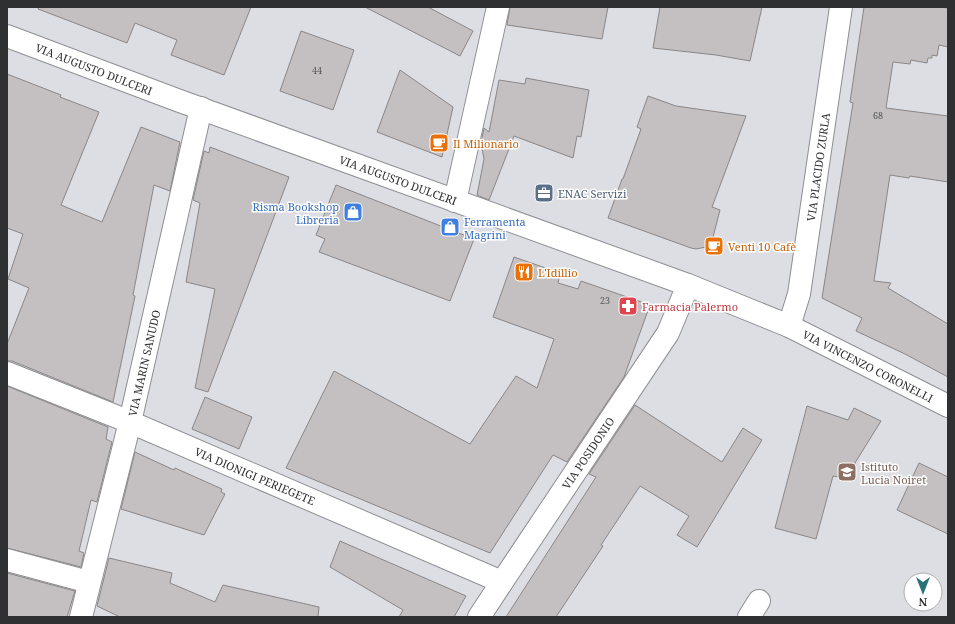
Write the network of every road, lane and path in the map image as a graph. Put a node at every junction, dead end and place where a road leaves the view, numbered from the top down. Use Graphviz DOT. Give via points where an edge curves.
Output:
graph roads {
  1 [pos="498,7"];
  2 [pos="841,7"];
  3 [pos="7,36"];
  4 [pos="201,108"];
  5 [pos="455,201"];
  6 [pos="688,285"];
  7 [pos="789,326"];
  8 [pos="7,373"];
  9 [pos="948,406"];
  10 [pos="130,422"];
  11 [pos="7,560"];
  12 [pos="89,582"];
  13 [pos="502,582"];
  14 [pos="81,617"];
  15 [pos="480,617"];
  1 -- 5 [label="street"];
  2 -- 7 [label="street, VIA PLACIDO ZURLA" via="799,294"];
  3 -- 4 [label="street, VIA AUGUSTO DULCERI"];
  4 -- 5 [label="street, VIA AUGUSTO DULCERI"];
  4 -- 10 [label="street, VIA MARIN SANUDO"];
  5 -- 6 [label="street, VIA AUGUSTO DULCERI"];
  6 -- 7 [label="street, VIA AUGUSTO DULCERI"];
  6 -- 13 [label="street, VIA POSIDONIO" via="668,333"];
  7 -- 9 [label="street, VIA VINCENZO CORONELLI"];
  8 -- 10 [label="street, VIA DIONIGI PERIEGETE"];
  10 -- 12 [label="street, VIA MARIN SANUDO"];
  10 -- 13 [label="street, VIA DIONIGI PERIEGETE"];
  11 -- 12 [label="street"];
  12 -- 14 [label="street, VIA MARIN SANUDO"];
  13 -- 15 [label="street, VIA POSIDONIO"];
}
